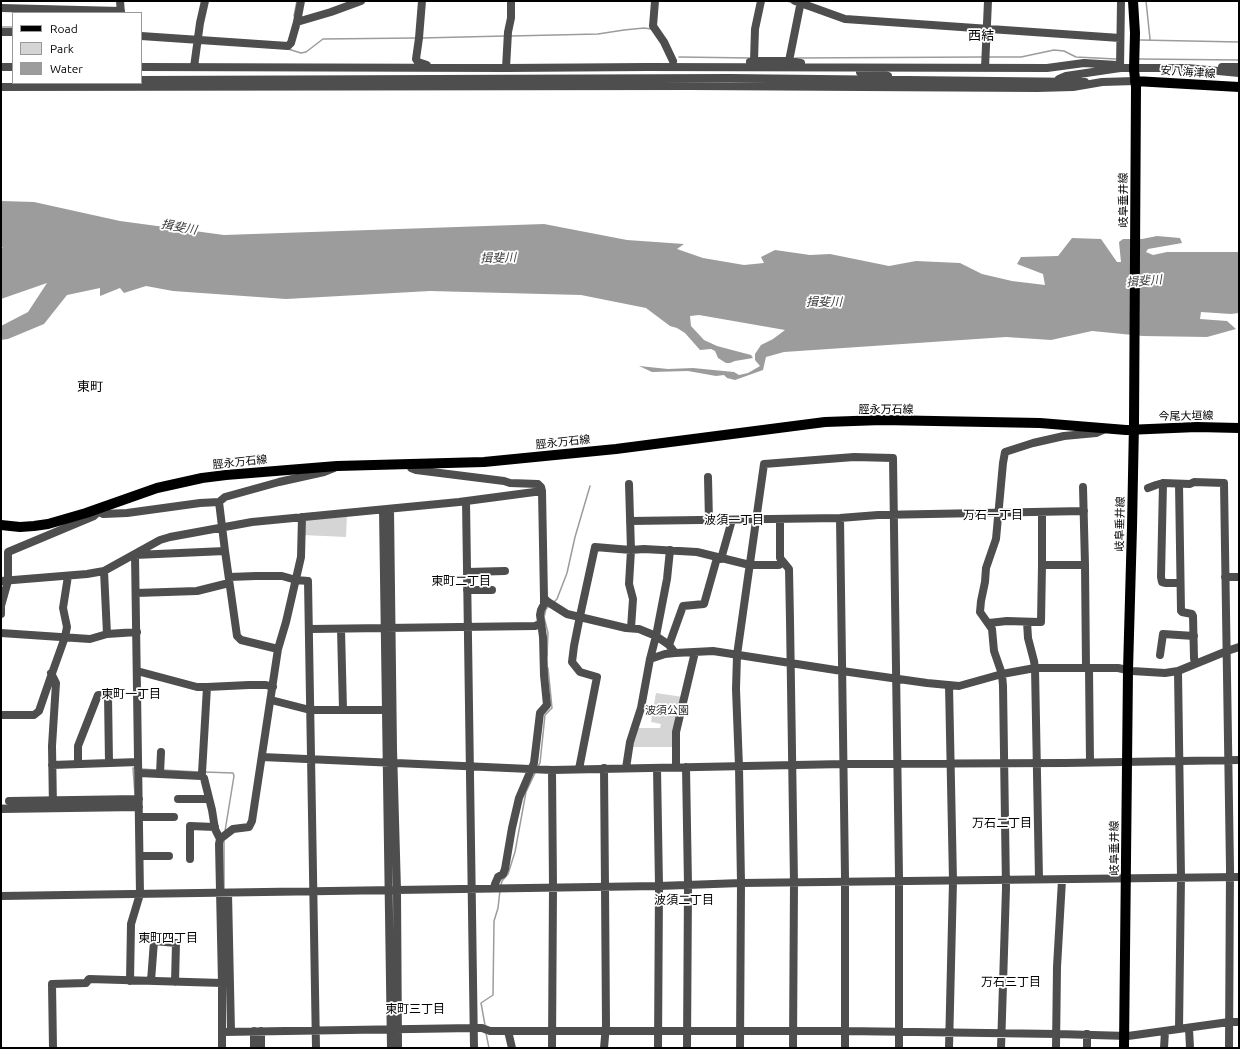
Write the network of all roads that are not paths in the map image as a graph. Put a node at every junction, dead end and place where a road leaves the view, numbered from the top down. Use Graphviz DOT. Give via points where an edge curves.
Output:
graph roads {
  1 [pos="120,1"];
  2 [pos="205,1"];
  3 [pos="301,1"];
  4 [pos="361,1"];
  5 [pos="422,1"];
  6 [pos="511,1"];
  7 [pos="655,1"];
  8 [pos="761,1"];
  9 [pos="988,1"];
  10 [pos="1121,1"];
  11 [pos="1133,1"];
  12 [pos="799,2"];
  13 [pos="1,8"];
  14 [pos="121,12"];
  15 [pos="297,22"];
  16 [pos="986,29"];
  17 [pos="1,32"];
  18 [pos="12,32"];
  19 [pos="142,36"];
  20 [pos="1120,38"];
  21 [pos="197,40"];
  22 [pos="673,61"];
  23 [pos="754,61"];
  24 [pos="789,61"];
  25 [pos="1,67"];
  26 [pos="12,67"];
  27 [pos="142,67"];
  28 [pos="194,67"];
  29 [pos="427,67"];
  30 [pos="647,67"];
  31 [pos="700,67"];
  32 [pos="728,67"];
  33 [pos="832,67"];
  34 [pos="1239,67"];
  35 [pos="506,68"];
  36 [pos="984,68"];
  37 [pos="1120,68"];
  38 [pos="1187,68"];
  39 [pos="1239,74"];
  40 [pos="1135,79"];
  41 [pos="142,80"];
  42 [pos="903,80"];
  43 [pos="1054,80"];
  44 [pos="1102,82"];
  45 [pos="52,85"];
  46 [pos="1,87"];
  47 [pos="1239,87"];
  48 [pos="1134,426"];
  49 [pos="1239,428"];
  50 [pos="1105,429"];
  51 [pos="410,463"];
  52 [pos="337,466"];
  53 [pos="708,477"];
  54 [pos="1162,483"];
  55 [pos="629,484"];
  56 [pos="1179,484"];
  57 [pos="1083,487"];
  58 [pos="1148,488"];
  59 [pos="542,491"];
  60 [pos="466,501"];
  61 [pos="219,502"];
  62 [pos="386,509"];
  63 [pos="99,510"];
  64 [pos="1084,511"];
  65 [pos="1042,512"];
  66 [pos="998,514"];
  67 [pos="895,515"];
  68 [pos="302,517"];
  69 [pos="840,518"];
  70 [pos="756,519"];
  71 [pos="732,520"];
  72 [pos="780,520"];
  73 [pos="630,521"];
  74 [pos="709,521"];
  75 [pos="1,525"];
  76 [pos="222,528"];
  77 [pos="631,550"];
  78 [pos="670,550"];
  79 [pos="225,551"];
  80 [pos="135,554"];
  81 [pos="719,558"];
  82 [pos="783,562"];
  83 [pos="750,565"];
  84 [pos="1042,565"];
  85 [pos="1085,565"];
  86 [pos="104,571"];
  87 [pos="505,571"];
  88 [pos="467,572"];
  89 [pos="68,576"];
  90 [pos="1226,577"];
  91 [pos="1239,577"];
  92 [pos="229,580"];
  93 [pos="296,580"];
  94 [pos="5,581"];
  95 [pos="1180,583"];
  96 [pos="467,590"];
  97 [pos="492,590"];
  98 [pos="136,592"];
  99 [pos="544,598"];
  100 [pos="1,614"];
  101 [pos="580,616"];
  102 [pos="1026,622"];
  103 [pos="989,623"];
  104 [pos="540,624"];
  105 [pos="467,626"];
  106 [pos="388,628"];
  107 [pos="631,628"];
  108 [pos="341,629"];
  109 [pos="310,630"];
  110 [pos="1,632"];
  111 [pos="136,632"];
  112 [pos="107,634"];
  113 [pos="656,636"];
  114 [pos="1194,636"];
  115 [pos="65,637"];
  116 [pos="669,645"];
  117 [pos="1239,647"];
  118 [pos="278,649"];
  119 [pos="1227,651"];
  120 [pos="695,652"];
  121 [pos="676,653"];
  122 [pos="737,655"];
  123 [pos="1160,655"];
  124 [pos="650,659"];
  125 [pos="790,663"];
  126 [pos="1195,664"];
  127 [pos="1035,668"];
  128 [pos="1088,668"];
  129 [pos="1128,670"];
  130 [pos="137,671"];
  131 [pos="842,671"];
  132 [pos="1178,671"];
  133 [pos="52,673"];
  134 [pos="1002,674"];
  135 [pos="896,678"];
  136 [pos="949,685"];
  137 [pos="207,687"];
  138 [pos="272,687"];
  139 [pos="271,700"];
  140 [pos="310,710"];
  141 [pos="343,710"];
  142 [pos="386,710"];
  143 [pos="1,715"];
  144 [pos="161,752"];
  145 [pos="262,757"];
  146 [pos="311,759"];
  147 [pos="1180,760"];
  148 [pos="1229,760"];
  149 [pos="1239,760"];
  150 [pos="1127,761"];
  151 [pos="138,762"];
  152 [pos="1090,762"];
  153 [pos="109,763"];
  154 [pos="1004,763"];
  155 [pos="1037,763"];
  156 [pos="78,764"];
  157 [pos="390,764"];
  158 [pos="844,764"];
  159 [pos="898,764"];
  160 [pos="951,764"];
  161 [pos="52,765"];
  162 [pos="469,766"];
  163 [pos="792,766"];
  164 [pos="686,767"];
  165 [pos="739,767"];
  166 [pos="604,768"];
  167 [pos="626,768"];
  168 [pos="657,768"];
  169 [pos="676,768"];
  170 [pos="532,769"];
  171 [pos="579,769"];
  172 [pos="552,770"];
  173 [pos="139,773"];
  174 [pos="160,774"];
  175 [pos="201,776"];
  176 [pos="178,799"];
  177 [pos="209,799"];
  178 [pos="9,801"];
  179 [pos="139,803"];
  180 [pos="53,804"];
  181 [pos="1,809"];
  182 [pos="139,817"];
  183 [pos="174,817"];
  184 [pos="215,826"];
  185 [pos="220,839"];
  186 [pos="140,856"];
  187 [pos="169,856"];
  188 [pos="190,859"];
  189 [pos="1181,877"];
  190 [pos="1230,877"];
  191 [pos="1239,877"];
  192 [pos="1126,878"];
  193 [pos="1006,880"];
  194 [pos="1038,880"];
  195 [pos="1062,880"];
  196 [pos="953,881"];
  197 [pos="899,882"];
  198 [pos="741,883"];
  199 [pos="794,883"];
  200 [pos="845,883"];
  201 [pos="688,885"];
  202 [pos="659,886"];
  203 [pos="553,887"];
  204 [pos="605,887"];
  205 [pos="494,888"];
  206 [pos="472,889"];
  207 [pos="393,890"];
  208 [pos="314,891"];
  209 [pos="224,893"];
  210 [pos="140,894"];
  211 [pos="1,896"];
  212 [pos="130,981"];
  213 [pos="151,981"];
  214 [pos="175,982"];
  215 [pos="222,983"];
  216 [pos="1229,1022"];
  217 [pos="1239,1022"];
  218 [pos="474,1028"];
  219 [pos="1189,1028"];
  220 [pos="395,1029"];
  221 [pos="1180,1029"];
  222 [pos="316,1030"];
  223 [pos="257,1031"];
  224 [pos="508,1031"];
  225 [pos="552,1031"];
  226 [pos="605,1031"];
  227 [pos="658,1031"];
  228 [pos="687,1031"];
  229 [pos="1165,1031"];
  230 [pos="227,1032"];
  231 [pos="740,1032"];
  232 [pos="793,1032"];
  233 [pos="845,1032"];
  234 [pos="899,1032"];
  235 [pos="950,1032"];
  236 [pos="1002,1033"];
  237 [pos="1057,1034"];
  238 [pos="1087,1034"];
  239 [pos="1124,1036"];
  240 [pos="53,1048"];
  241 [pos="222,1048"];
  242 [pos="254,1048"];
  243 [pos="261,1048"];
  244 [pos="316,1048"];
  245 [pos="391,1048"];
  246 [pos="398,1048"];
  247 [pos="474,1048"];
  248 [pos="512,1048"];
  249 [pos="552,1048"];
  250 [pos="604,1048"];
  251 [pos="658,1048"];
  252 [pos="687,1048"];
  253 [pos="740,1048"];
  254 [pos="793,1048"];
  255 [pos="845,1048"];
  256 [pos="899,1048"];
  257 [pos="949,1048"];
  258 [pos="1002,1048"];
  259 [pos="1056,1048"];
  260 [pos="1088,1048"];
  261 [pos="1124,1048"];
  262 [pos="1164,1048"];
  263 [pos="1190,1048"];
  264 [pos="1229,1048"];
  1 -- 14 [label="street"];
  2 -- 21 [label="street"];
  3 -- 15 [label="street"];
  4 -- 15 [label="street"];
  5 -- 29 [label="street" via="416,59"];
  6 -- 35 [label="street"];
  7 -- 22 [label="street" via="653,26"];
  8 -- 23 [label="street" via="755,29"];
  9 -- 16 [label="street"];
  10 -- 20 [label="street"];
  11 -- 40 [label="main road, 岐阜垂井線"];
  12 -- 16 [label="street" via="845,19"];
  12 -- 24 [label="street"];
  13 -- 14 [label="street"];
  15 -- 21 [label="street" via="288,46"];
  16 -- 20 [label="street"];
  16 -- 36 [label="street"];
  17 -- 18 [label="street"];
  19 -- 21 [label="street"];
  20 -- 37 [label="street"];
  21 -- 28 [label="street"];
  22 -- 30 [label="street"];
  22 -- 31 [label="street"];
  23 -- 24 [label="street"];
  23 -- 32 [label="street"];
  24 -- 33 [label="street"];
  25 -- 26 [label="street"];
  27 -- 28 [label="street"];
  28 -- 29 [label="street"];
  29 -- 35 [label="street"];
  30 -- 31 [label="street"];
  30 -- 35 [label="street"];
  31 -- 32 [label="street"];
  32 -- 33 [label="street"];
  33 -- 36 [label="street"];
  33 -- 42 [label="street"];
  34 -- 38 [label="street"];
  36 -- 37 [label="street" via="1047,68 1084,63 1117,65"];
  37 -- 38 [label="street"];
  37 -- 43 [label="street"];
  38 -- 39 [label="street"];
  40 -- 44 [label="street"];
  40 -- 47 [label="main road, 安八海津線"];
  40 -- 48 [label="main road, 岐阜垂井線"];
  41 -- 42 [label="street"];
  42 -- 43 [label="street"];
  43 -- 44 [label="street"];
  44 -- 45 [label="street" via="1073,87 1037,88"];
  45 -- 46 [label="street"];
  48 -- 49 [label="main road, 今尾大垣線"];
  48 -- 50 [label="main road, 脛永万石線"];
  48 -- 129 [label="main road, 岐阜垂井線"];
  50 -- 51 [label="main road, 脛永万石線" via="1040,423 854,420 484,462"];
  50 -- 66 [label="street" via="1096,433 1032,443 1005,452"];
  51 -- 52 [label="main road, 脛永万石線"];
  51 -- 59 [label="street" via="410,468 416,470 538,484"];
  52 -- 61 [label="street" via="324,472 225,497"];
  52 -- 63 [label="main road, 脛永万石線" via="202,478 157,488"];
  53 -- 74 [label="street"];
  54 -- 56 [label="street"];
  54 -- 58 [label="street"];
  54 -- 95 [label="street" via="1161,577 1162,582"];
  55 -- 73 [label="street"];
  56 -- 90 [label="street" via="1224,483"];
  56 -- 95 [label="street"];
  57 -- 64 [label="street"];
  59 -- 60 [label="street"];
  59 -- 99 [label="street"];
  60 -- 62 [label="street"];
  60 -- 88 [label="street"];
  61 -- 63 [label="street" via="127,513 103,514"];
  61 -- 76 [label="street"];
  62 -- 68 [label="street"];
  62 -- 106 [label="street"];
  63 -- 75 [label="main road, 脛永万石線" via="48,524 20,527"];
  63 -- 94 [label="street" via="94,516 8,552"];
  64 -- 65 [label="street"];
  64 -- 85 [label="street"];
  65 -- 66 [label="street"];
  65 -- 84 [label="street"];
  66 -- 67 [label="street"];
  66 -- 103 [label="street" via="996,539 986,568 980,612"];
  67 -- 69 [label="street"];
  67 -- 70 [label="street" via="894,458 854,457 764,464"];
  67 -- 135 [label="street"];
  68 -- 76 [label="street"];
  68 -- 93 [label="street" via="301,557"];
  69 -- 72 [label="street"];
  69 -- 131 [label="street"];
  70 -- 71 [label="street"];
  70 -- 72 [label="street"];
  70 -- 83 [label="street"];
  71 -- 74 [label="street"];
  71 -- 81 [label="street"];
  72 -- 82 [label="street" via="780,558"];
  73 -- 74 [label="street"];
  73 -- 77 [label="street"];
  76 -- 79 [label="street"];
  76 -- 80 [label="street" via="165,539"];
  77 -- 78 [label="street"];
  77 -- 101 [label="street" via="595,547"];
  77 -- 107 [label="street"];
  78 -- 81 [label="street" via="697,552"];
  78 -- 113 [label="street"];
  79 -- 80 [label="street"];
  79 -- 92 [label="street"];
  80 -- 86 [label="street"];
  80 -- 98 [label="street"];
  81 -- 83 [label="street"];
  81 -- 116 [label="street" via="704,604 683,606"];
  82 -- 83 [label="street" via="779,565"];
  82 -- 125 [label="street" via="789,569"];
  83 -- 122 [label="street"];
  84 -- 85 [label="street"];
  84 -- 102 [label="street" via="1041,622"];
  85 -- 128 [label="street"];
  86 -- 89 [label="street"];
  86 -- 112 [label="street"];
  87 -- 88 [label="street"];
  88 -- 96 [label="street"];
  89 -- 94 [label="street"];
  89 -- 115 [label="street" via="63,608 67,627"];
  90 -- 91 [label="street"];
  90 -- 119 [label="street"];
  92 -- 93 [label="street" via="256,576 282,576"];
  92 -- 98 [label="street" via="197,591"];
  92 -- 118 [label="street" via="237,636 241,640"];
  93 -- 109 [label="street" via="308,581"];
  93 -- 118 [label="street"];
  94 -- 100 [label="street"];
  95 -- 114 [label="street" via="1180,610 1194,616"];
  96 -- 97 [label="street"];
  96 -- 105 [label="street"];
  98 -- 111 [label="street"];
  99 -- 101 [label="street" via="567,614"];
  99 -- 104 [label="street" via="540,610"];
  101 -- 107 [label="street"];
  101 -- 171 [label="street" via="572,662 580,672 597,677"];
  102 -- 103 [label="street"];
  102 -- 127 [label="street"];
  103 -- 134 [label="street" via="994,651"];
  104 -- 105 [label="street"];
  104 -- 170 [label="street" via="548,705 540,713"];
  105 -- 106 [label="street"];
  105 -- 162 [label="street"];
  106 -- 108 [label="street"];
  106 -- 142 [label="street"];
  106 -- 157 [label="street"];
  107 -- 113 [label="street"];
  108 -- 109 [label="street"];
  108 -- 141 [label="street"];
  109 -- 140 [label="street"];
  110 -- 115 [label="street"];
  111 -- 112 [label="street"];
  111 -- 130 [label="street"];
  112 -- 115 [label="street" via="90,639"];
  113 -- 116 [label="street"];
  113 -- 124 [label="street"];
  114 -- 123 [label="street" via="1163,634"];
  114 -- 126 [label="street"];
  115 -- 133 [label="street"];
  116 -- 121 [label="street"];
  117 -- 119 [label="street"];
  118 -- 138 [label="street"];
  119 -- 126 [label="street"];
  119 -- 148 [label="street"];
  120 -- 121 [label="street"];
  120 -- 122 [label="street" via="713,651"];
  120 -- 169 [label="street" via="676,732"];
  121 -- 124 [label="street"];
  122 -- 125 [label="street"];
  122 -- 165 [label="street"];
  124 -- 167 [label="street"];
  125 -- 131 [label="street"];
  125 -- 163 [label="street"];
  126 -- 132 [label="street"];
  127 -- 128 [label="street"];
  127 -- 134 [label="street"];
  127 -- 155 [label="street"];
  128 -- 129 [label="street"];
  128 -- 152 [label="street"];
  129 -- 132 [label="street" via="1159,674"];
  129 -- 150 [label="main road, 岐阜垂井線"];
  130 -- 137 [label="street" via="197,687"];
  130 -- 151 [label="street"];
  131 -- 135 [label="street"];
  131 -- 158 [label="street"];
  132 -- 147 [label="street"];
  133 -- 143 [label="street" via="39,712 34,715"];
  133 -- 161 [label="street" via="56,683"];
  134 -- 136 [label="street" via="959,686"];
  134 -- 154 [label="street"];
  135 -- 136 [label="street"];
  135 -- 159 [label="street"];
  136 -- 160 [label="street"];
  137 -- 138 [label="street"];
  137 -- 175 [label="street"];
  138 -- 139 [label="street"];
  139 -- 140 [label="street"];
  139 -- 145 [label="street"];
  140 -- 141 [label="street"];
  140 -- 146 [label="street"];
  141 -- 142 [label="street"];
  142 -- 157 [label="street"];
  144 -- 174 [label="street"];
  145 -- 146 [label="street"];
  145 -- 185 [label="street" via="250,826 233,829"];
  146 -- 157 [label="street"];
  146 -- 208 [label="street"];
  147 -- 148 [label="street"];
  147 -- 150 [label="street"];
  147 -- 189 [label="street"];
  148 -- 149 [label="street"];
  148 -- 190 [label="street"];
  150 -- 152 [label="street"];
  150 -- 192 [label="main road, 岐阜垂井線"];
  151 -- 153 [label="street"];
  151 -- 173 [label="street"];
  152 -- 155 [label="street"];
  153 -- 156 [label="street"];
  153 -- 156 [label="street" via="108,695 98,695 78,746"];
  154 -- 155 [label="street"];
  154 -- 160 [label="street"];
  154 -- 193 [label="street"];
  155 -- 194 [label="street"];
  156 -- 161 [label="street"];
  157 -- 162 [label="street"];
  157 -- 207 [label="street"];
  158 -- 159 [label="street"];
  158 -- 163 [label="street"];
  158 -- 200 [label="street"];
  159 -- 160 [label="street"];
  159 -- 197 [label="street"];
  160 -- 196 [label="street"];
  161 -- 180 [label="street"];
  162 -- 170 [label="street"];
  162 -- 206 [label="street"];
  163 -- 165 [label="street"];
  163 -- 199 [label="street"];
  164 -- 165 [label="street"];
  164 -- 169 [label="street"];
  164 -- 201 [label="street"];
  165 -- 198 [label="street"];
  166 -- 167 [label="street"];
  166 -- 171 [label="street"];
  166 -- 204 [label="street"];
  167 -- 168 [label="street"];
  168 -- 169 [label="street"];
  168 -- 202 [label="street"];
  170 -- 172 [label="street"];
  170 -- 205 [label="street" via="519,798 505,869 498,877"];
  171 -- 172 [label="street"];
  172 -- 203 [label="street"];
  173 -- 174 [label="street"];
  173 -- 179 [label="street"];
  174 -- 175 [label="street"];
  175 -- 177 [label="street" via="204,778"];
  176 -- 177 [label="street"];
  177 -- 184 [label="street"];
  178 -- 180 [label="street"];
  179 -- 180 [label="street"];
  179 -- 182 [label="street"];
  180 -- 181 [label="street"];
  182 -- 183 [label="street"];
  182 -- 186 [label="street"];
  184 -- 185 [label="street"];
  184 -- 188 [label="street" via="190,826"];
  185 -- 209 [label="street"];
  186 -- 187 [label="street"];
  186 -- 210 [label="street"];
  189 -- 190 [label="street"];
  189 -- 192 [label="street"];
  189 -- 221 [label="street"];
  190 -- 191 [label="street"];
  190 -- 216 [label="street"];
  192 -- 195 [label="street"];
  192 -- 239 [label="main road, 岐阜垂井線"];
  193 -- 194 [label="street"];
  193 -- 196 [label="street"];
  193 -- 236 [label="street"];
  194 -- 195 [label="street"];
  195 -- 237 [label="street" via="1057,967"];
  196 -- 197 [label="street"];
  196 -- 235 [label="street"];
  197 -- 200 [label="street"];
  197 -- 234 [label="street"];
  198 -- 199 [label="street"];
  198 -- 201 [label="street"];
  198 -- 231 [label="street"];
  199 -- 200 [label="street"];
  199 -- 232 [label="street"];
  200 -- 233 [label="street"];
  201 -- 202 [label="street"];
  201 -- 228 [label="street"];
  202 -- 204 [label="street"];
  202 -- 227 [label="street"];
  203 -- 204 [label="street"];
  203 -- 205 [label="street"];
  203 -- 225 [label="street"];
  204 -- 226 [label="street"];
  205 -- 206 [label="street"];
  206 -- 207 [label="street"];
  206 -- 218 [label="street"];
  207 -- 208 [label="street"];
  207 -- 220 [label="street"];
  208 -- 209 [label="street"];
  208 -- 222 [label="street"];
  209 -- 210 [label="street"];
  209 -- 215 [label="street"];
  209 -- 230 [label="street"];
  210 -- 211 [label="street"];
  210 -- 212 [label="street" via="131,924"];
  212 -- 213 [label="street"];
  212 -- 240 [label="street" via="89,979 86,983 52,984"];
  213 -- 214 [label="street"];
  213 -- 214 [label="street" via="154,942 176,943"];
  214 -- 215 [label="street"];
  215 -- 230 [label="street"];
  216 -- 217 [label="street"];
  216 -- 219 [label="street"];
  216 -- 264 [label="street"];
  218 -- 220 [label="street"];
  218 -- 224 [label="street"];
  218 -- 247 [label="street"];
  219 -- 221 [label="street"];
  219 -- 263 [label="street"];
  220 -- 222 [label="street"];
  220 -- 245 [label="street"];
  220 -- 246 [label="street"];
  221 -- 229 [label="street"];
  222 -- 223 [label="street"];
  222 -- 244 [label="street"];
  223 -- 230 [label="street"];
  223 -- 242 [label="street"];
  223 -- 243 [label="street"];
  224 -- 225 [label="street"];
  224 -- 248 [label="street"];
  225 -- 226 [label="street"];
  225 -- 249 [label="street"];
  226 -- 227 [label="street"];
  226 -- 250 [label="street"];
  227 -- 228 [label="street"];
  227 -- 251 [label="street"];
  228 -- 231 [label="street"];
  228 -- 252 [label="street"];
  229 -- 239 [label="street"];
  229 -- 262 [label="street"];
  230 -- 241 [label="street"];
  231 -- 232 [label="street"];
  231 -- 253 [label="street"];
  232 -- 233 [label="street"];
  232 -- 254 [label="street"];
  233 -- 234 [label="street"];
  233 -- 255 [label="street"];
  234 -- 235 [label="street"];
  234 -- 256 [label="street"];
  235 -- 236 [label="street"];
  235 -- 257 [label="street"];
  236 -- 237 [label="street"];
  236 -- 258 [label="street"];
  237 -- 238 [label="street"];
  237 -- 259 [label="street"];
  238 -- 239 [label="street"];
  238 -- 260 [label="street"];
  239 -- 261 [label="main road, 岐阜垂井線"];
}
